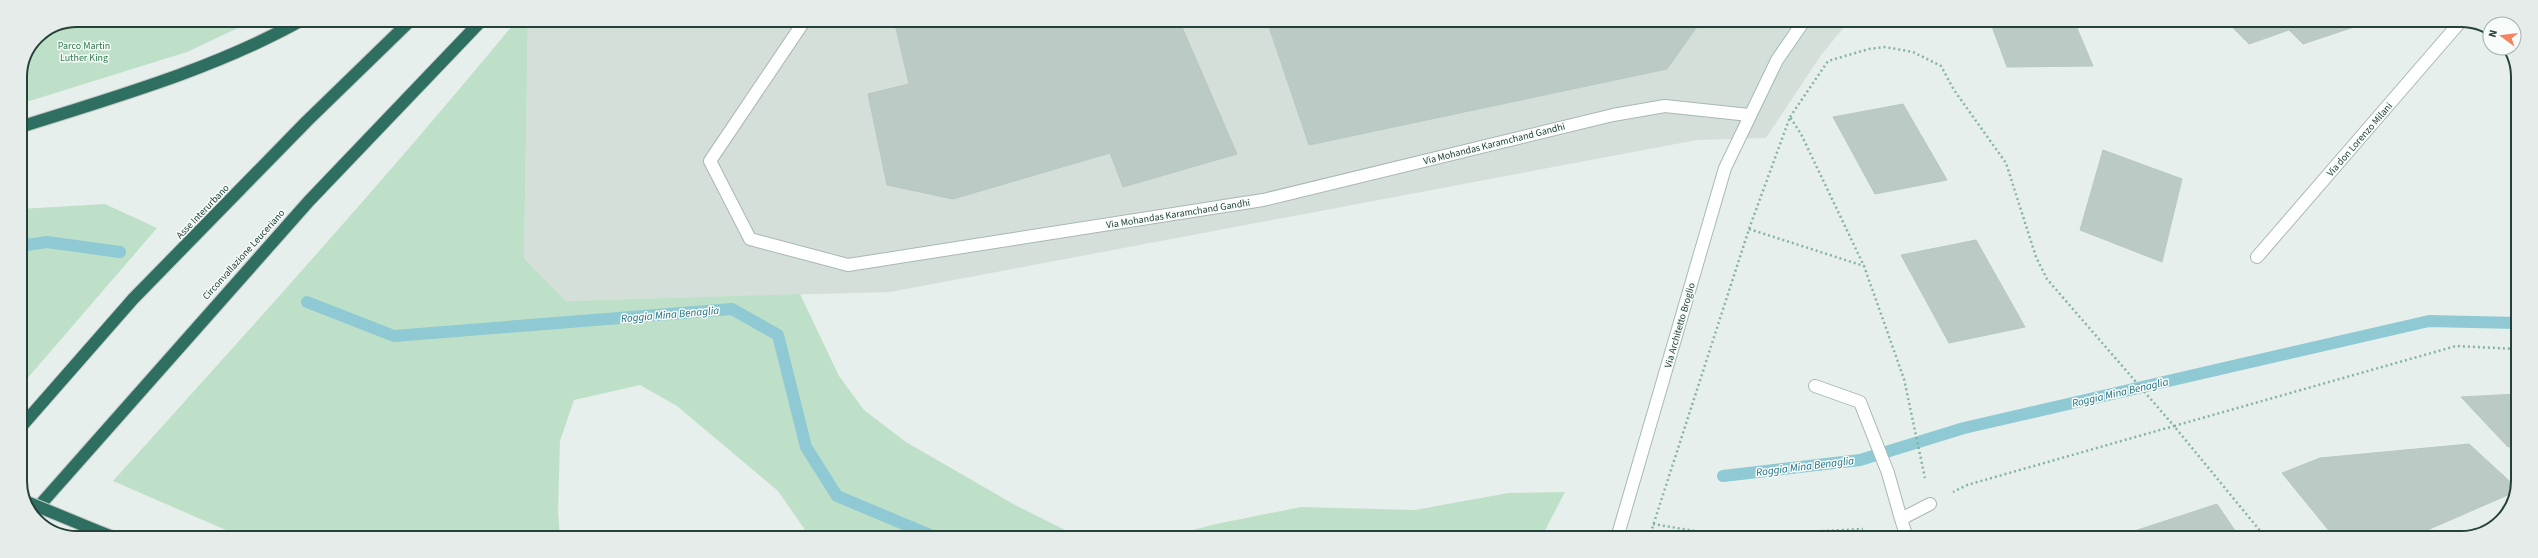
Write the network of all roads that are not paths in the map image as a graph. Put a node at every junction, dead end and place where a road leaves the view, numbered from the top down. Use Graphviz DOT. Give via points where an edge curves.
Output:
graph roads {
  1 [pos="289,27"];
  2 [pos="404,27"];
  3 [pos="475,27"];
  4 [pos="800,27"];
  5 [pos="1800,27"];
  6 [pos="2455,27"];
  7 [pos="1749,115"];
  8 [pos="27,125"];
  9 [pos="2257,257"];
  10 [pos="1814,386"];
  11 [pos="27,420"];
  12 [pos="33,504"];
  13 [pos="1930,504"];
  14 [pos="36,510"];
  15 [pos="1901,519"];
  16 [pos="98,531"];
  17 [pos="1619,531"];
  18 [pos="1904,531"];
  1 -- 8 [label="highway" via="161,82"];
  2 -- 11 [label="highway, Asse Interurbano" via="307,121 134,299"];
  3 -- 14 [label="highway, Circonvallazione Leuceriano" via="324,185 169,356"];
  4 -- 7 [label="street, Via Mohandas Karamchand Gandhi" via="710,161 750,239 848,264 1263,200 1612,114 1665,106"];
  5 -- 7 [label="street" via="1777,60"];
  6 -- 9 [label="street, Via don Lorenzo Milani"];
  7 -- 17 [label="street, Via Architetto Broglio" via="1725,168"];
  10 -- 15 [label="street" via="1860,402 1888,473"];
  12 -- 16 [label="highway, bridge"];
  13 -- 15 [label="street"];
  15 -- 18 [label="street"];
}
